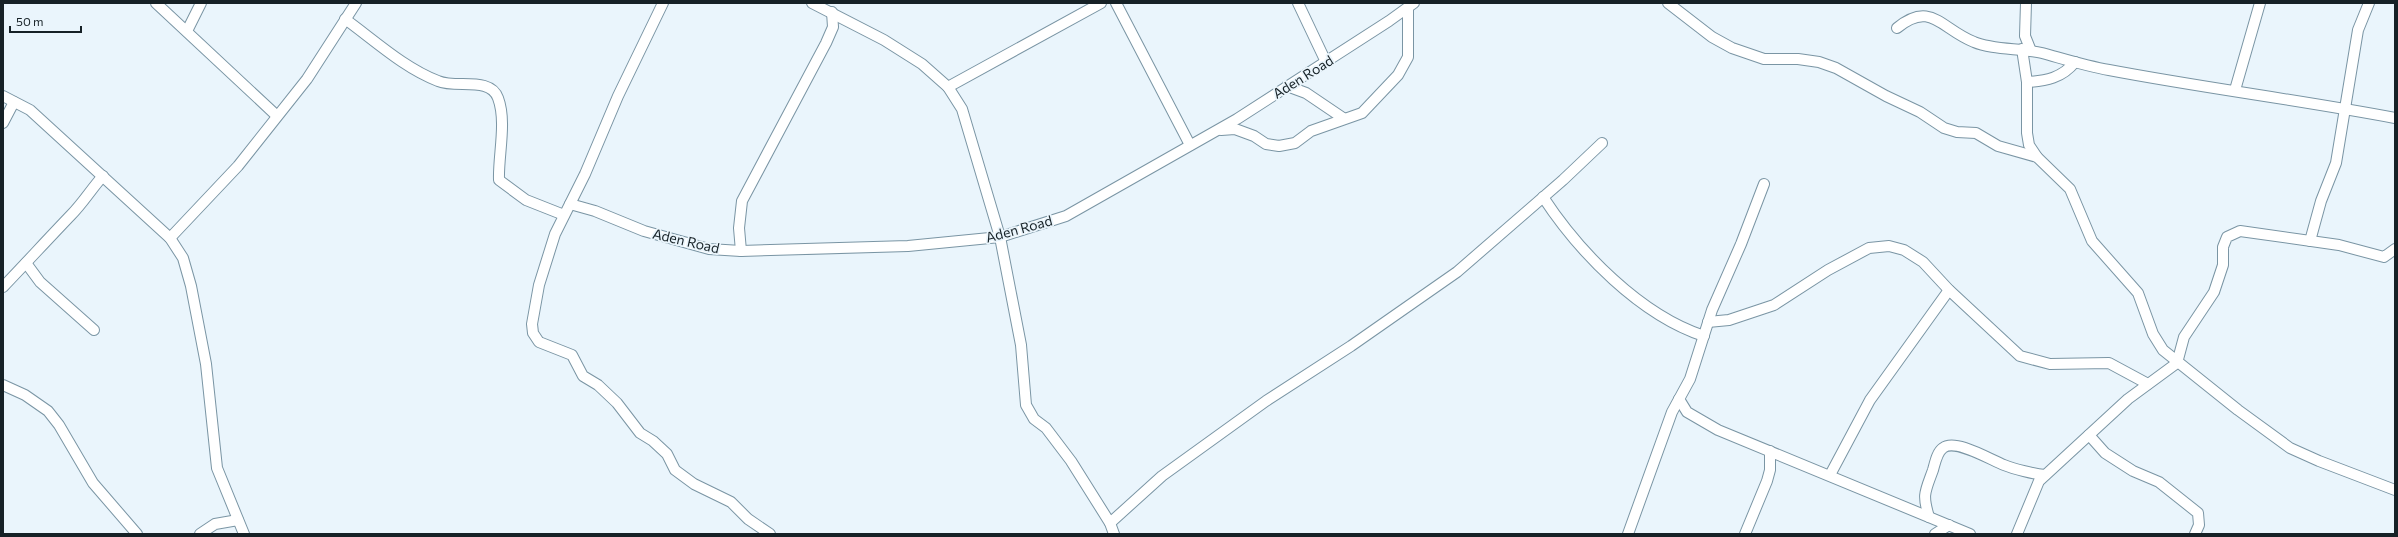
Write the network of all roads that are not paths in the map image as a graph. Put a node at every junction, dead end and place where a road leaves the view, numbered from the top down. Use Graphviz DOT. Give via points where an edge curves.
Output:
graph roads {
  1 [pos="156,3"];
  2 [pos="201,3"];
  3 [pos="356,3"];
  4 [pos="663,3"];
  5 [pos="812,3"];
  6 [pos="1102,3"];
  7 [pos="1116,3"];
  8 [pos="1298,3"];
  9 [pos="1668,3"];
  10 [pos="2026,3"];
  11 [pos="2260,3"];
  12 [pos="2369,3"];
  13 [pos="1411,6"];
  14 [pos="832,12"];
  15 [pos="345,19"];
  16 [pos="1897,28"];
  17 [pos="187,31"];
  18 [pos="2026,50"];
  19 [pos="1326,62"];
  20 [pos="2075,62"];
  21 [pos="2027,82"];
  22 [pos="1287,86"];
  23 [pos="948,87"];
  24 [pos="2235,90"];
  25 [pos="3,96"];
  26 [pos="14,102"];
  27 [pos="2346,110"];
  28 [pos="278,116"];
  29 [pos="1343,118"];
  30 [pos="2395,118"];
  31 [pos="3,123"];
  32 [pos="1219,130"];
  33 [pos="1602,143"];
  34 [pos="1190,145"];
  35 [pos="2037,158"];
  36 [pos="103,176"];
  37 [pos="1764,184"];
  38 [pos="1543,197"];
  39 [pos="570,204"];
  40 [pos="564,216"];
  41 [pos="1000,237"];
  42 [pos="170,238"];
  43 [pos="2310,241"];
  44 [pos="2395,248"];
  45 [pos="740,251"];
  46 [pos="26,263"];
  47 [pos="3,287"];
  48 [pos="1949,290"];
  49 [pos="1708,322"];
  50 [pos="94,330"];
  51 [pos="1704,336"];
  52 [pos="2177,363"];
  53 [pos="2148,384"];
  54 [pos="3,385"];
  55 [pos="1679,399"];
  56 [pos="2089,435"];
  57 [pos="1770,451"];
  58 [pos="1830,475"];
  59 [pos="2045,475"];
  60 [pos="2395,490"];
  61 [pos="1929,517"];
  62 [pos="238,520"];
  63 [pos="1110,523"];
  64 [pos="1949,525"];
  65 [pos="137,534"];
  66 [pos="200,534"];
  67 [pos="244,534"];
  68 [pos="770,534"];
  69 [pos="1114,534"];
  70 [pos="1628,534"];
  71 [pos="1745,534"];
  72 [pos="1935,534"];
  73 [pos="1970,534"];
  74 [pos="2018,534"];
  75 [pos="2195,534"];
  1 -- 17 [label="street"];
  2 -- 17 [label="street"];
  3 -- 15 [label="street"];
  4 -- 39 [label="street"];
  5 -- 14 [label="street"];
  6 -- 23 [label="street"];
  7 -- 34 [label="street"];
  8 -- 19 [label="street"];
  9 -- 35 [label="street" via="1712,37 1732,48 1764,59 1798,59 1830,66 1920,112 1944,128 1976,133 1998,146"];
  10 -- 18 [label="street"];
  11 -- 24 [label="street"];
  12 -- 27 [label="street" via="2358,30"];
  13 -- 19 [label="street, Aden Road"];
  13 -- 29 [label="street" via="1408,57 1398,75 1367,108 1354,117"];
  14 -- 23 [label="street" via="922,64"];
  14 -- 45 [label="street" via="833,27 826,43 742,201"];
  15 -- 28 [label="street" via="307,80"];
  15 -- 40 [label="street" via="420,73 439,82 453,85 479,84 494,91 498,99 501,121 499,180 526,200"];
  16 -- 18 [label="street" via="1914,11 1924,10 1938,16 1974,42 1996,48"];
  17 -- 28 [label="street"];
  18 -- 20 [label="street"];
  18 -- 21 [label="street"];
  19 -- 22 [label="street, Aden Road"];
  20 -- 21 [label="street" via="2057,77"];
  20 -- 24 [label="street"];
  21 -- 35 [label="street" via="2027,133 2029,145"];
  22 -- 29 [label="street" via="1306,93"];
  22 -- 32 [label="street, Aden Road"];
  23 -- 41 [label="street" via="962,109"];
  24 -- 27 [label="street"];
  25 -- 26 [label="street"];
  26 -- 31 [label="street"];
  26 -- 36 [label="street" via="30,110"];
  27 -- 30 [label="street"];
  27 -- 43 [label="street" via="2336,163 2321,201"];
  28 -- 42 [label="street" via="238,166"];
  29 -- 32 [label="street" via="1311,131 1295,143 1279,146 1266,144 1235,129"];
  32 -- 34 [label="street, Aden Road"];
  33 -- 38 [label="street"];
  34 -- 41 [label="street, Aden Road" via="1066,216"];
  35 -- 52 [label="street" via="2070,189 2092,241 2138,293 2153,334 2163,350"];
  36 -- 42 [label="street"];
  36 -- 46 [label="street"];
  37 -- 49 [label="street" via="1742,244"];
  38 -- 51 [label="street" via="1588,257 1624,288 1663,316"];
  38 -- 63 [label="street" via="1457,272 1272,397 1162,476"];
  39 -- 40 [label="street"];
  39 -- 45 [label="street, Aden Road" via="651,233 709,249"];
  40 -- 68 [label="street" via="553,240 539,285 532,324 535,338 572,355 583,376 598,385 617,403 640,433 667,454 675,470 694,484 731,502 748,519"];
  41 -- 45 [label="street, Aden Road" via="908,246"];
  41 -- 63 [label="street" via="1021,345 1026,405 1034,419 1046,428 1071,462"];
  42 -- 62 [label="street" via="183,258 191,286 206,364 217,468"];
  43 -- 44 [label="street" via="2339,245 2384,257"];
  43 -- 52 [label="street" via="2240,231 2228,237 2223,247 2223,265 2214,292 2184,337"];
  46 -- 47 [label="street"];
  46 -- 50 [label="street" via="40,282"];
  48 -- 49 [label="street" via="1923,262 1904,250 1889,246 1869,248 1828,270 1774,305 1729,320"];
  48 -- 53 [label="street" via="2020,356 2050,364 2110,363"];
  48 -- 58 [label="street" via="1870,400"];
  49 -- 51 [label="street"];
  51 -- 55 [label="street" via="1690,379"];
  52 -- 53 [label="street"];
  52 -- 60 [label="street" via="2290,448 2319,462"];
  53 -- 56 [label="street"];
  54 -- 65 [label="street" via="25,395 48,411 93,482"];
  55 -- 57 [label="street" via="1687,412 1699,420"];
  55 -- 70 [label="street"];
  56 -- 59 [label="street"];
  56 -- 75 [label="street" via="2105,453 2132,471 2159,482 2198,513 2199,525"];
  57 -- 58 [label="street"];
  57 -- 71 [label="street" via="1767,482"];
  58 -- 61 [label="street"];
  59 -- 61 [label="street" via="2004,465 1951,445 1943,448 1937,457 1926,489 1924,499"];
  59 -- 74 [label="street" via="2039,481"];
  61 -- 64 [label="street"];
  62 -- 66 [label="street" via="215,524"];
  62 -- 67 [label="street"];
  63 -- 69 [label="street"];
  64 -- 72 [label="street"];
  64 -- 73 [label="street"];
}
